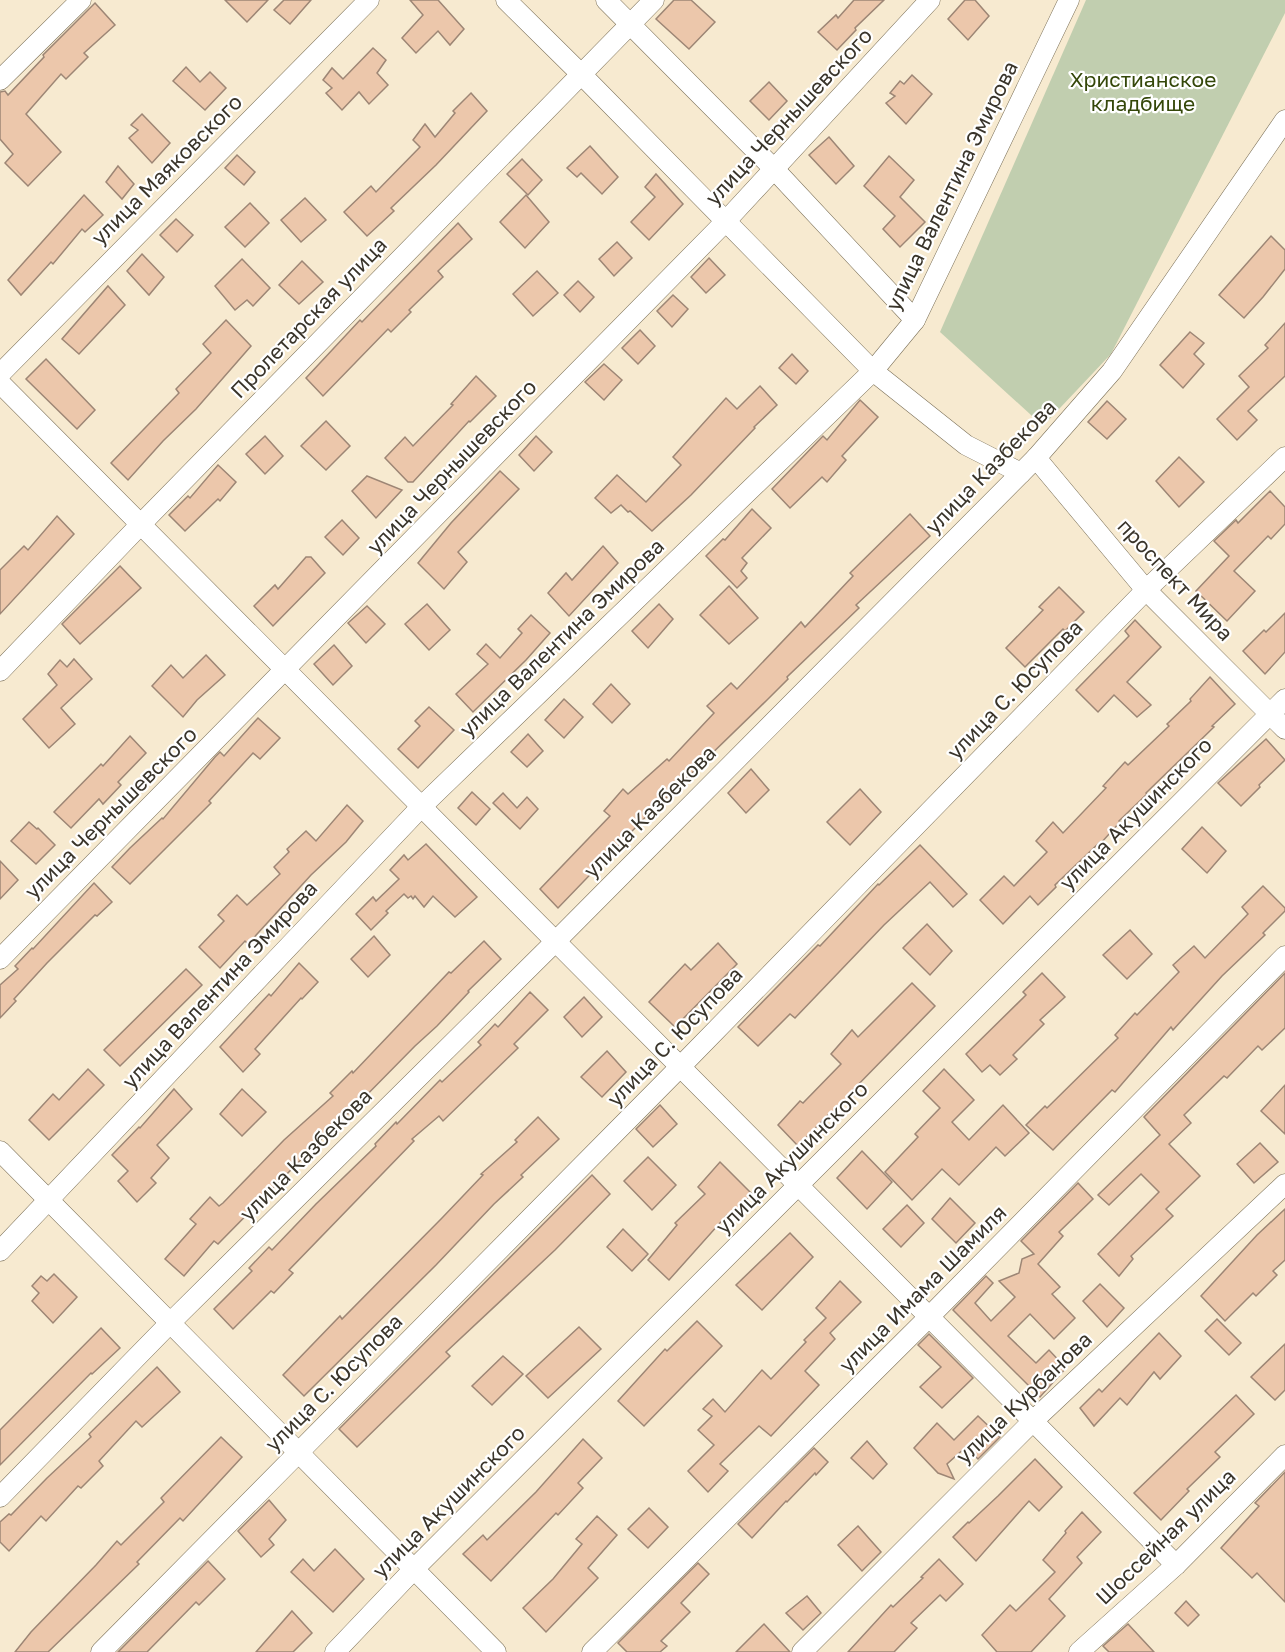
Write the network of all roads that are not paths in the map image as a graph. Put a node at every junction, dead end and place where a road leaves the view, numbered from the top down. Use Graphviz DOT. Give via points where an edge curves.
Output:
graph roads {
  1 [pos="81,0"];
  2 [pos="369,0"];
  3 [pos="506,0"];
  4 [pos="606,0"];
  5 [pos="654,0"];
  6 [pos="930,0"];
  7 [pos="1069,0"];
  8 [pos="631,24"];
  9 [pos="582,75"];
  10 [pos="0,80"];
  11 [pos="1285,120"];
  12 [pos="776,170"];
  13 [pos="725,222"];
  14 [pos="915,320"];
  15 [pos="873,371"];
  16 [pos="0,374"];
  17 [pos="0,383"];
  18 [pos="1285,457"];
  19 [pos="1036,458"];
  20 [pos="1021,473"];
  21 [pos="141,524"];
  22 [pos="1146,590"];
  23 [pos="286,670"];
  24 [pos="0,671"];
  25 [pos="1285,699"];
  26 [pos="1270,714"];
  27 [pos="1285,729"];
  28 [pos="422,806"];
  29 [pos="556,941"];
  30 [pos="1285,956"];
  31 [pos="0,958"];
  32 [pos="681,1066"];
  33 [pos="0,1151"];
  34 [pos="1285,1184"];
  35 [pos="799,1185"];
  36 [pos="50,1201"];
  37 [pos="0,1251"];
  38 [pos="930,1316"];
  39 [pos="170,1323"];
  40 [pos="1033,1421"];
  41 [pos="299,1453"];
  42 [pos="1285,1455"];
  43 [pos="0,1497"];
  44 [pos="1176,1565"];
  45 [pos="414,1569"];
  46 [pos="101,1652"];
  47 [pos="335,1652"];
  48 [pos="496,1652"];
  49 [pos="592,1652"];
  50 [pos="802,1652"];
  51 [pos="1079,1652"];
  1 -- 10 [label="street"];
  2 -- 16 [label="street, улица Маяковского"];
  3 -- 9 [label="street"];
  4 -- 8 [label="street"];
  5 -- 8 [label="street, Пролетарская улица"];
  6 -- 12 [label="street, улица Чернышевского"];
  7 -- 14 [label="street, улица Валентина Эмирова"];
  8 -- 9 [label="street, Пролетарская улица"];
  8 -- 12 [label="street"];
  9 -- 13 [label="street"];
  9 -- 21 [label="street, Пролетарская улица"];
  11 -- 19 [label="street, улица Казбекова" via="1112,371"];
  12 -- 13 [label="street, улица Чернышевского"];
  12 -- 14 [label="street"];
  13 -- 15 [label="street"];
  13 -- 23 [label="street, улица Чернышевского"];
  14 -- 15 [label="street, улица Валентина Эмирова"];
  15 -- 20 [label="street" via="966,445"];
  15 -- 28 [label="street, улица Валентина Эмирова"];
  17 -- 21 [label="street"];
  18 -- 22 [label="street, улица С. Юсупова"];
  19 -- 20 [label="street, улица Казбекова"];
  19 -- 22 [label="street, проспект Мира"];
  20 -- 29 [label="street, улица Казбекова"];
  21 -- 23 [label="street"];
  21 -- 24 [label="street, Пролетарская улица"];
  22 -- 26 [label="street, проспект Мира"];
  22 -- 32 [label="street, улица С. Юсупова"];
  23 -- 28 [label="street"];
  23 -- 31 [label="street, улица Чернышевского"];
  25 -- 26 [label="street, улица Акушинского"];
  26 -- 27 [label="street, проспект Мира"];
  26 -- 35 [label="street, улица Акушинского"];
  28 -- 29 [label="street"];
  28 -- 36 [label="street, улица Валентина Эмирова"];
  29 -- 32 [label="street"];
  29 -- 39 [label="street, улица Казбекова"];
  30 -- 38 [label="street, улица Имама Шамиля"];
  32 -- 35 [label="street"];
  32 -- 41 [label="street, улица С. Юсупова"];
  33 -- 36 [label="street"];
  34 -- 40 [label="street, улица Курбанова"];
  35 -- 38 [label="street"];
  35 -- 45 [label="street, улица Акушинского"];
  36 -- 37 [label="street, улица Валентина Эмирова"];
  36 -- 39 [label="street"];
  38 -- 40 [label="street"];
  38 -- 49 [label="street, улица Имама Шамиля"];
  39 -- 41 [label="street"];
  39 -- 43 [label="street, улица Казбекова"];
  40 -- 44 [label="street"];
  40 -- 50 [label="street, улица Курбанова"];
  41 -- 45 [label="street"];
  41 -- 46 [label="street, улица С. Юсупова"];
  42 -- 44 [label="street, Шоссейная улица"];
  44 -- 51 [label="street, Шоссейная улица"];
  45 -- 47 [label="street, улица Акушинского"];
  45 -- 48 [label="street"];
}
